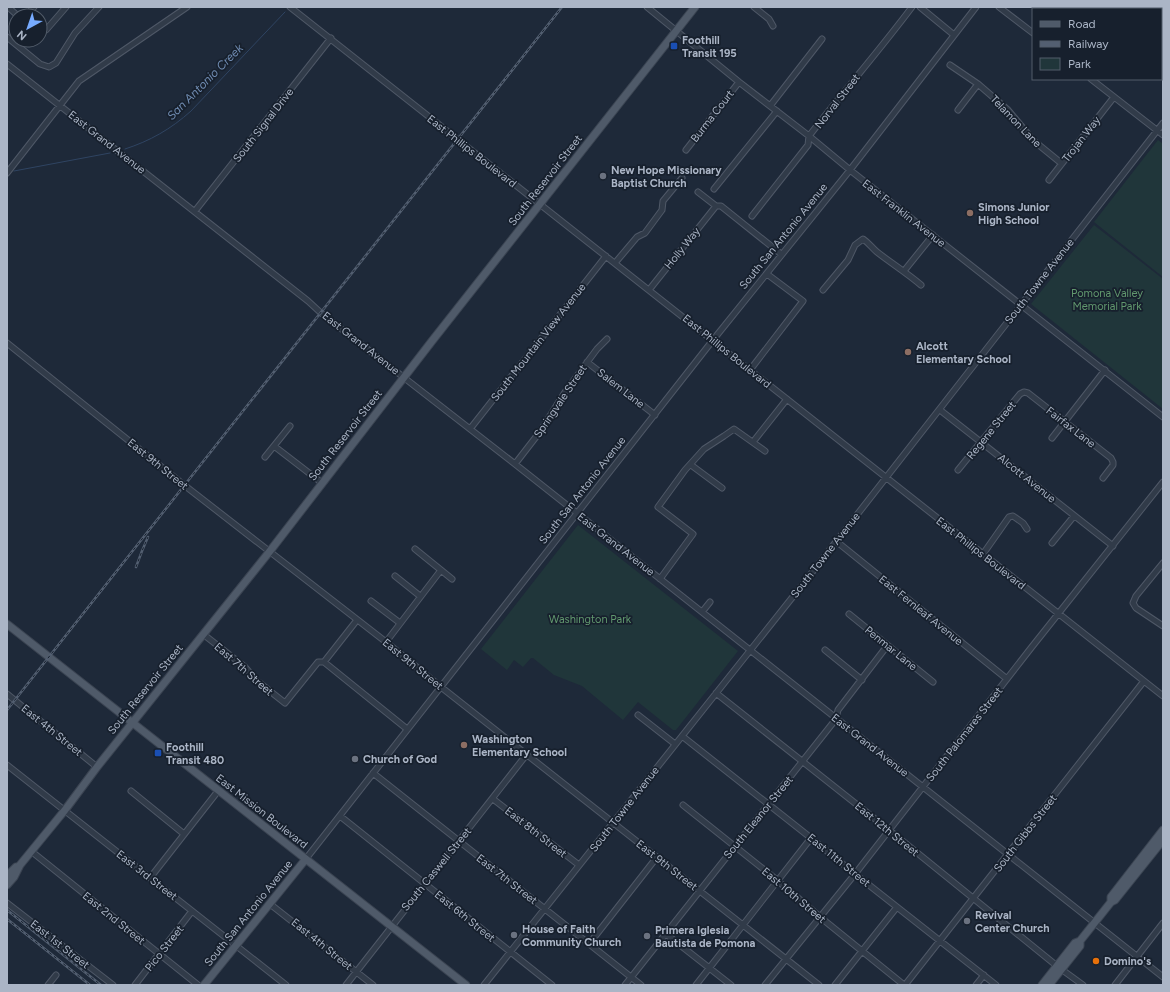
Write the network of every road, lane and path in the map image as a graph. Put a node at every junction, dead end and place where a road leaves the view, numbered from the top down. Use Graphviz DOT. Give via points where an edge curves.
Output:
graph roads {
  1 [pos="66,7"];
  2 [pos="99,7"];
  3 [pos="187,7"];
  4 [pos="290,7"];
  5 [pos="647,7"];
  6 [pos="695,7"];
  7 [pos="754,7"];
  8 [pos="912,7"];
  9 [pos="920,7"];
  10 [pos="976,7"];
  11 [pos="1000,7"];
  12 [pos="773,26"];
  13 [pos="48,28"];
  14 [pos="677,30"];
  15 [pos="1032,33"];
  16 [pos="954,35"];
  17 [pos="7,37"];
  18 [pos="331,38"];
  19 [pos="822,39"];
  20 [pos="7,64"];
  21 [pos="950,65"];
  22 [pos="1092,80"];
  23 [pos="739,82"];
  24 [pos="978,84"];
  25 [pos="1114,97"];
  26 [pos="61,106"];
  27 [pos="770,106"];
  28 [pos="958,110"];
  29 [pos="777,111"];
  30 [pos="1163,123"];
  31 [pos="1157,130"];
  32 [pos="1163,135"];
  33 [pos="809,136"];
  34 [pos="686,150"];
  35 [pos="1061,163"];
  36 [pos="850,170"];
  37 [pos="7,173"];
  38 [pos="682,178"];
  39 [pos="1049,180"];
  40 [pos="714,189"];
  41 [pos="698,192"];
  42 [pos="540,204"];
  43 [pos="716,206"];
  44 [pos="195,211"];
  45 [pos="752,216"];
  46 [pos="933,235"];
  47 [pos="781,254"];
  48 [pos="606,256"];
  49 [pos="615,263"];
  50 [pos="904,271"];
  51 [pos="767,274"];
  52 [pos="921,285"];
  53 [pos="649,290"];
  54 [pos="823,290"];
  55 [pos="1020,304"];
  56 [pos="607,339"];
  57 [pos="713,340"];
  58 [pos="7,343"];
  59 [pos="587,362"];
  60 [pos="750,370"];
  61 [pos="1105,370"];
  62 [pos="404,377"];
  63 [pos="1024,392"];
  64 [pos="787,399"];
  65 [pos="940,410"];
  66 [pos="656,415"];
  67 [pos="1163,416"];
  68 [pos="1065,422"];
  69 [pos="290,426"];
  70 [pos="470,429"];
  71 [pos="1052,438"];
  72 [pos="753,442"];
  73 [pos="981,442"];
  74 [pos="274,446"];
  75 [pos="765,452"];
  76 [pos="265,457"];
  77 [pos="515,464"];
  78 [pos="691,465"];
  79 [pos="958,470"];
  80 [pos="886,477"];
  81 [pos="1103,478"];
  82 [pos="1163,482"];
  83 [pos="322,483"];
  84 [pos="722,488"];
  85 [pos="577,513"];
  86 [pos="1074,516"];
  87 [pos="1027,529"];
  88 [pos="836,541"];
  89 [pos="1052,543"];
  90 [pos="1113,546"];
  91 [pos="415,549"];
  92 [pos="270,551"];
  93 [pos="983,554"];
  94 [pos="1163,563"];
  95 [pos="441,570"];
  96 [pos="395,576"];
  97 [pos="452,579"];
  98 [pos="660,579"];
  99 [pos="420,596"];
  100 [pos="371,601"];
  101 [pos="710,602"];
  102 [pos="702,612"];
  103 [pos="848,614"];
  104 [pos="1058,614"];
  105 [pos="356,620"];
  106 [pos="400,623"];
  107 [pos="7,624"];
  108 [pos="1163,626"];
  109 [pos="203,634"];
  110 [pos="386,642"];
  111 [pos="887,646"];
  112 [pos="825,650"];
  113 [pos="750,651"];
  114 [pos="324,662"];
  115 [pos="1007,679"];
  116 [pos="862,680"];
  117 [pos="1144,681"];
  118 [pos="933,682"];
  119 [pos="440,687"];
  120 [pos="7,694"];
  121 [pos="716,694"];
  122 [pos="1163,696"];
  123 [pos="638,715"];
  124 [pos="836,719"];
  125 [pos="132,723"];
  126 [pos="408,729"];
  127 [pos="682,736"];
  128 [pos="675,744"];
  129 [pos="527,754"];
  130 [pos="802,762"];
  131 [pos="7,765"];
  132 [pos="97,767"];
  133 [pos="373,773"];
  134 [pos="923,786"];
  135 [pos="131,791"];
  136 [pos="218,791"];
  137 [pos="493,799"];
  138 [pos="769,804"];
  139 [pos="683,805"];
  140 [pos="65,810"];
  141 [pos="340,816"];
  142 [pos="613,822"];
  143 [pos="889,830"];
  144 [pos="1163,830"];
  145 [pos="184,834"];
  146 [pos="811,838"];
  147 [pos="1163,840"];
  148 [pos="459,841"];
  149 [pos="734,847"];
  150 [pos="31,851"];
  151 [pos="1009,854"];
  152 [pos="657,857"];
  153 [pos="305,860"];
  154 [pos="579,865"];
  155 [pos="855,874"];
  156 [pos="10,876"];
  157 [pos="150,878"];
  158 [pos="777,880"];
  159 [pos="425,884"];
  160 [pos="7,885"];
  161 [pos="699,890"];
  162 [pos="973,899"];
  163 [pos="7,902"];
  164 [pos="1111,902"];
  165 [pos="270,904"];
  166 [pos="897,906"];
  167 [pos="545,909"];
  168 [pos="192,911"];
  169 [pos="820,917"];
  170 [pos="1095,923"];
  171 [pos="1163,923"];
  172 [pos="742,925"];
  173 [pos="391,926"];
  174 [pos="666,934"];
  175 [pos="940,940"];
  176 [pos="589,944"];
  177 [pos="237,945"];
  178 [pos="863,950"];
  179 [pos="510,952"];
  180 [pos="159,954"];
  181 [pos="1137,956"];
  182 [pos="786,958"];
  183 [pos="1059,967"];
  184 [pos="709,968"];
  185 [pos="356,972"];
  186 [pos="56,975"];
  187 [pos="984,975"];
  188 [pos="631,977"];
  189 [pos="1163,977"];
  190 [pos="48,985"];
  191 [pos="113,985"];
  192 [pos="135,985"];
  193 [pos="198,985"];
  194 [pos="204,985"];
  195 [pos="286,985"];
  196 [pos="346,985"];
  197 [pos="373,985"];
  198 [pos="466,985"];
  199 [pos="484,985"];
  200 [pos="552,985"];
  201 [pos="625,985"];
  202 [pos="641,985"];
  203 [pos="696,985"];
  204 [pos="731,985"];
  205 [pos="765,985"];
  206 [pos="819,985"];
  207 [pos="835,985"];
  208 [pos="904,985"];
  209 [pos="976,985"];
  210 [pos="996,985"];
  211 [pos="1042,985"];
  212 [pos="1049,985"];
  213 [pos="1083,985"];
  214 [pos="1115,985"];
  1 -- 13 [label="street"];
  2 -- 17 [label="street" via="75,33 56,63 49,67 40,64"];
  3 -- 26 [label="street" via="79,81"];
  4 -- 18 [label="street, East Phillips Boulevard"];
  5 -- 14 [label="street, East Franklin Avenue"];
  6 -- 14 [label="main road, South Reservoir Street"];
  7 -- 12 [label="street" via="769,19"];
  8 -- 33 [label="street, Norval Street"];
  9 -- 16 [label="street"];
  10 -- 16 [label="street, South San Antonio Avenue"];
  11 -- 15 [label="street"];
  14 -- 23 [label="street, East Franklin Avenue"];
  14 -- 42 [label="main road, South Reservoir Street"];
  16 -- 36 [label="street, South San Antonio Avenue"];
  18 -- 42 [label="street, East Phillips Boulevard"];
  18 -- 44 [label="street, South Signal Drive"];
  19 -- 27 [label="street"];
  20 -- 26 [label="street, East Grand Avenue"];
  21 -- 24 [label="street, Telamon Lane"];
  22 -- 25 [label="street"];
  23 -- 27 [label="street, East Franklin Avenue"];
  23 -- 34 [label="street, Burma Court"];
  24 -- 28 [label="street"];
  24 -- 35 [label="street, Telamon Lane" via="1008,110 1034,141"];
  25 -- 31 [label="street"];
  25 -- 35 [label="street, Trojan Way"];
  26 -- 37 [label="street"];
  26 -- 44 [label="street, East Grand Avenue"];
  27 -- 29 [label="street, East Franklin Avenue"];
  29 -- 33 [label="street, East Franklin Avenue"];
  29 -- 40 [label="street"];
  30 -- 31 [label="street, South Towne Avenue"];
  31 -- 32 [label="street"];
  31 -- 55 [label="street, South Towne Avenue"];
  33 -- 36 [label="street, East Franklin Avenue"];
  33 -- 45 [label="street, Norval Street" via="808,145"];
  35 -- 39 [label="street, Trojan Way"];
  36 -- 46 [label="street, East Franklin Avenue"];
  36 -- 47 [label="street, South San Antonio Avenue"];
  38 -- 49 [label="street" via="663,201 662,210 645,233 637,237"];
  41 -- 43 [label="street"];
  42 -- 48 [label="street, East Phillips Boulevard"];
  42 -- 62 [label="main road, South Reservoir Street"];
  43 -- 47 [label="street" via="721,206"];
  43 -- 53 [label="street, Holly Way"];
  44 -- 62 [label="street, East Grand Avenue"];
  46 -- 50 [label="street"];
  46 -- 55 [label="street, East Franklin Avenue"];
  47 -- 51 [label="street, South San Antonio Avenue"];
  48 -- 49 [label="street, East Phillips Boulevard"];
  48 -- 70 [label="street, South Mountain View Avenue"];
  49 -- 53 [label="street, East Phillips Boulevard"];
  50 -- 52 [label="street"];
  50 -- 54 [label="street" via="863,239 855,245 848,260"];
  51 -- 57 [label="street, South San Antonio Avenue"];
  51 -- 60 [label="street" via="803,301"];
  53 -- 57 [label="street, East Phillips Boulevard"];
  55 -- 61 [label="street, East Franklin Avenue"];
  55 -- 65 [label="street, South Towne Avenue"];
  56 -- 59 [label="street, Springvale Street"];
  57 -- 60 [label="street, East Phillips Boulevard"];
  57 -- 66 [label="street, South San Antonio Avenue"];
  58 -- 92 [label="street, East 9th Street"];
  59 -- 66 [label="street, Salem Lane"];
  59 -- 77 [label="street, Springvale Street"];
  60 -- 64 [label="street, East Phillips Boulevard"];
  61 -- 67 [label="street, East Franklin Avenue"];
  61 -- 68 [label="street"];
  62 -- 70 [label="street, East Grand Avenue"];
  62 -- 83 [label="main road, South Reservoir Street"];
  63 -- 68 [label="street, Fairfax Lane"];
  63 -- 73 [label="street, Regene Street"];
  64 -- 72 [label="street"];
  64 -- 80 [label="street, East Phillips Boulevard"];
  65 -- 73 [label="street, Alcott Avenue"];
  65 -- 80 [label="street, South Towne Avenue"];
  66 -- 85 [label="street, South San Antonio Avenue"];
  68 -- 71 [label="street"];
  68 -- 81 [label="street, Fairfax Lane" via="1111,458 1113,466"];
  69 -- 74 [label="street"];
  70 -- 77 [label="street, East Grand Avenue"];
  72 -- 75 [label="street"];
  72 -- 78 [label="street" via="734,428 704,449"];
  73 -- 79 [label="street, Regene Street"];
  73 -- 86 [label="street, Alcott Avenue"];
  74 -- 76 [label="street"];
  74 -- 83 [label="street"];
  77 -- 85 [label="street, East Grand Avenue"];
  78 -- 84 [label="street"];
  78 -- 98 [label="street" via="658,507 692,534"];
  80 -- 88 [label="street, South Towne Avenue"];
  80 -- 93 [label="street, East Phillips Boulevard"];
  82 -- 90 [label="street, South Palomares Street"];
  83 -- 92 [label="main road, South Reservoir Street"];
  85 -- 98 [label="street, East Grand Avenue"];
  85 -- 119 [label="street, South San Antonio Avenue"];
  86 -- 89 [label="street"];
  86 -- 90 [label="street, Alcott Avenue"];
  87 -- 93 [label="street" via="1013,516 1009,516"];
  88 -- 113 [label="street, South Towne Avenue"];
  88 -- 115 [label="street, East Fernleaf Avenue"];
  90 -- 104 [label="street, South Palomares Street"];
  91 -- 95 [label="street"];
  92 -- 105 [label="street, East 9th Street"];
  92 -- 109 [label="main road, South Reservoir Street"];
  93 -- 104 [label="street, East Phillips Boulevard"];
  94 -- 108 [label="street" via="1133,603 1136,608"];
  95 -- 97 [label="street"];
  95 -- 99 [label="street"];
  96 -- 99 [label="street"];
  98 -- 102 [label="street, East Grand Avenue"];
  99 -- 106 [label="street"];
  100 -- 106 [label="street"];
  101 -- 102 [label="street"];
  102 -- 113 [label="street, East Grand Avenue"];
  103 -- 111 [label="street, Penmar Lane"];
  104 -- 115 [label="street, South Palomares Street"];
  104 -- 117 [label="street, East Phillips Boulevard"];
  105 -- 110 [label="street, East 9th Street"];
  105 -- 114 [label="street"];
  106 -- 110 [label="street"];
  107 -- 125 [label="main road, East Mission Boulevard"];
  109 -- 114 [label="street, East 7th Street" via="285,703 318,662"];
  109 -- 125 [label="main road, South Reservoir Street"];
  110 -- 119 [label="street, East 9th Street"];
  111 -- 116 [label="street, South Eleanor Street"];
  111 -- 118 [label="street, Penmar Lane"];
  112 -- 116 [label="street"];
  113 -- 121 [label="street, South Towne Avenue"];
  113 -- 124 [label="street, East Grand Avenue"];
  114 -- 126 [label="street"];
  115 -- 134 [label="street, South Palomares Street"];
  116 -- 124 [label="street, South Eleanor Street" via="838,710"];
  117 -- 122 [label="street, East Phillips Boulevard"];
  117 -- 151 [label="street, South Gibbs Street" via="1052,795"];
  119 -- 126 [label="street, South San Antonio Avenue"];
  119 -- 129 [label="street, East 9th Street"];
  120 -- 132 [label="street, East 4th Street"];
  121 -- 127 [label="street, South Towne Avenue"];
  121 -- 130 [label="street, East 12th Street"];
  123 -- 128 [label="street"];
  124 -- 130 [label="street, South Eleanor Street"];
  124 -- 134 [label="street, East Grand Avenue"];
  125 -- 132 [label="main road, South Reservoir Street"];
  125 -- 136 [label="main road, East Mission Boulevard"];
  126 -- 133 [label="street, South San Antonio Avenue"];
  127 -- 128 [label="street, South Towne Avenue"];
  127 -- 138 [label="street, East 11th Street"];
  128 -- 142 [label="street, South Towne Avenue"];
  129 -- 137 [label="street, South Caswell Street"];
  129 -- 142 [label="street, East 9th Street"];
  130 -- 138 [label="street, South Eleanor Street"];
  130 -- 143 [label="street, East 12th Street"];
  131 -- 140 [label="street, East 3rd Street"];
  132 -- 140 [label="main road, South Reservoir Street"];
  133 -- 141 [label="street, South San Antonio Avenue"];
  133 -- 148 [label="street, East 7th Street"];
  134 -- 143 [label="street, South Palomares Street"];
  134 -- 151 [label="street, East Grand Avenue"];
  135 -- 145 [label="street"];
  136 -- 145 [label="street"];
  136 -- 153 [label="main road, East Mission Boulevard"];
  137 -- 148 [label="street, South Caswell Street"];
  137 -- 154 [label="street, East 8th Street"];
  138 -- 146 [label="street, East 11th Street"];
  138 -- 149 [label="street, South Eleanor Street"];
  139 -- 149 [label="street, East 10th Street"];
  140 -- 150 [label="main road, South Reservoir Street"];
  140 -- 157 [label="street, East 3rd Street"];
  141 -- 153 [label="street, South San Antonio Avenue"];
  141 -- 159 [label="street, East 6th Street"];
  142 -- 152 [label="street, East 9th Street"];
  142 -- 154 [label="street, South Towne Avenue"];
  143 -- 155 [label="street, South Palomares Street"];
  143 -- 162 [label="street, East 12th Street"];
  144 -- 164 [label="main road" via="1111,897"];
  145 -- 157 [label="street"];
  146 -- 155 [label="street, East 11th Street"];
  146 -- 158 [label="street"];
  147 -- 164 [label="main road"];
  148 -- 159 [label="street, South Caswell Street"];
  148 -- 167 [label="street, East 7th Street"];
  149 -- 158 [label="street, East 10th Street"];
  149 -- 161 [label="street, South Eleanor Street"];
  150 -- 156 [label="main road, South Reservoir Street"];
  150 -- 180 [label="street, East 2nd Street"];
  151 -- 162 [label="street, South Gibbs Street"];
  151 -- 170 [label="street, East Grand Avenue"];
  152 -- 161 [label="street, East 9th Street"];
  152 -- 176 [label="street"];
  153 -- 165 [label="main road, South San Antonio Avenue"];
  153 -- 173 [label="main road, East Mission Boulevard"];
  154 -- 167 [label="street, South Towne Avenue"];
  155 -- 166 [label="street, East 11th Street"];
  155 -- 169 [label="street, South Palomares Street"];
  156 -- 160 [label="main road, South Reservoir Street"];
  157 -- 168 [label="street, East 3rd Street"];
  158 -- 169 [label="street, East 10th Street"];
  158 -- 172 [label="street"];
  159 -- 173 [label="street, South Caswell Street"];
  159 -- 179 [label="street, East 6th Street"];
  161 -- 172 [label="street, East 9th Street"];
  161 -- 174 [label="street, South Eleanor Street"];
  162 -- 175 [label="street, South Gibbs Street"];
  162 -- 183 [label="street, East 12th Street"];
  163 -- 191 [label="street, East 1st Street"];
  164 -- 170 [label="main road"];
  165 -- 177 [label="main road, South San Antonio Avenue"];
  165 -- 185 [label="street, East 4th Street"];
  166 -- 175 [label="street, East 11th Street"];
  166 -- 178 [label="street"];
  167 -- 176 [label="street, East 7th Street"];
  167 -- 179 [label="street, South Towne Avenue"];
  168 -- 177 [label="street, East 3rd Street"];
  168 -- 180 [label="street, Pico Street"];
  169 -- 178 [label="street, East 10th Street"];
  169 -- 182 [label="street, South Palomares Street"];
  170 -- 181 [label="street, East Grand Avenue"];
  170 -- 183 [label="main road" via="1080,941 1080,946"];
  171 -- 181 [label="street"];
  172 -- 182 [label="street, East 9th Street"];
  172 -- 184 [label="street"];
  173 -- 185 [label="street, South Caswell Street"];
  173 -- 198 [label="main road, East Mission Boulevard"];
  174 -- 184 [label="street"];
  174 -- 188 [label="street, South Eleanor Street"];
  175 -- 187 [label="street, East 11th Street"];
  175 -- 208 [label="street, South Gibbs Street"];
  176 -- 188 [label="street, East 7th Street"];
  177 -- 194 [label="main road, South San Antonio Avenue"];
  177 -- 195 [label="street, East 3rd Street"];
  178 -- 207 [label="street"];
  178 -- 208 [label="street, East 10th Street"];
  179 -- 199 [label="street, South Towne Avenue"];
  179 -- 200 [label="street, East 6th Street"];
  180 -- 192 [label="street, Pico Street"];
  180 -- 193 [label="street, East 2nd Street"];
  181 -- 189 [label="street, East Grand Avenue"];
  181 -- 214 [label="street"];
  182 -- 205 [label="street, South Palomares Street"];
  182 -- 206 [label="street, East 9th Street"];
  183 -- 211 [label="main road"];
  183 -- 212 [label="main road"];
  183 -- 213 [label="street, East 12th Street"];
  184 -- 203 [label="street"];
  184 -- 204 [label="street"];
  185 -- 196 [label="street, South Caswell Street"];
  185 -- 197 [label="street, East 4th Street"];
  186 -- 190 [label="street"];
  187 -- 209 [label="street"];
  187 -- 210 [label="street, East 11th Street"];
  188 -- 201 [label="street, South Eleanor Street"];
  188 -- 202 [label="street, East 7th Street"];
}
